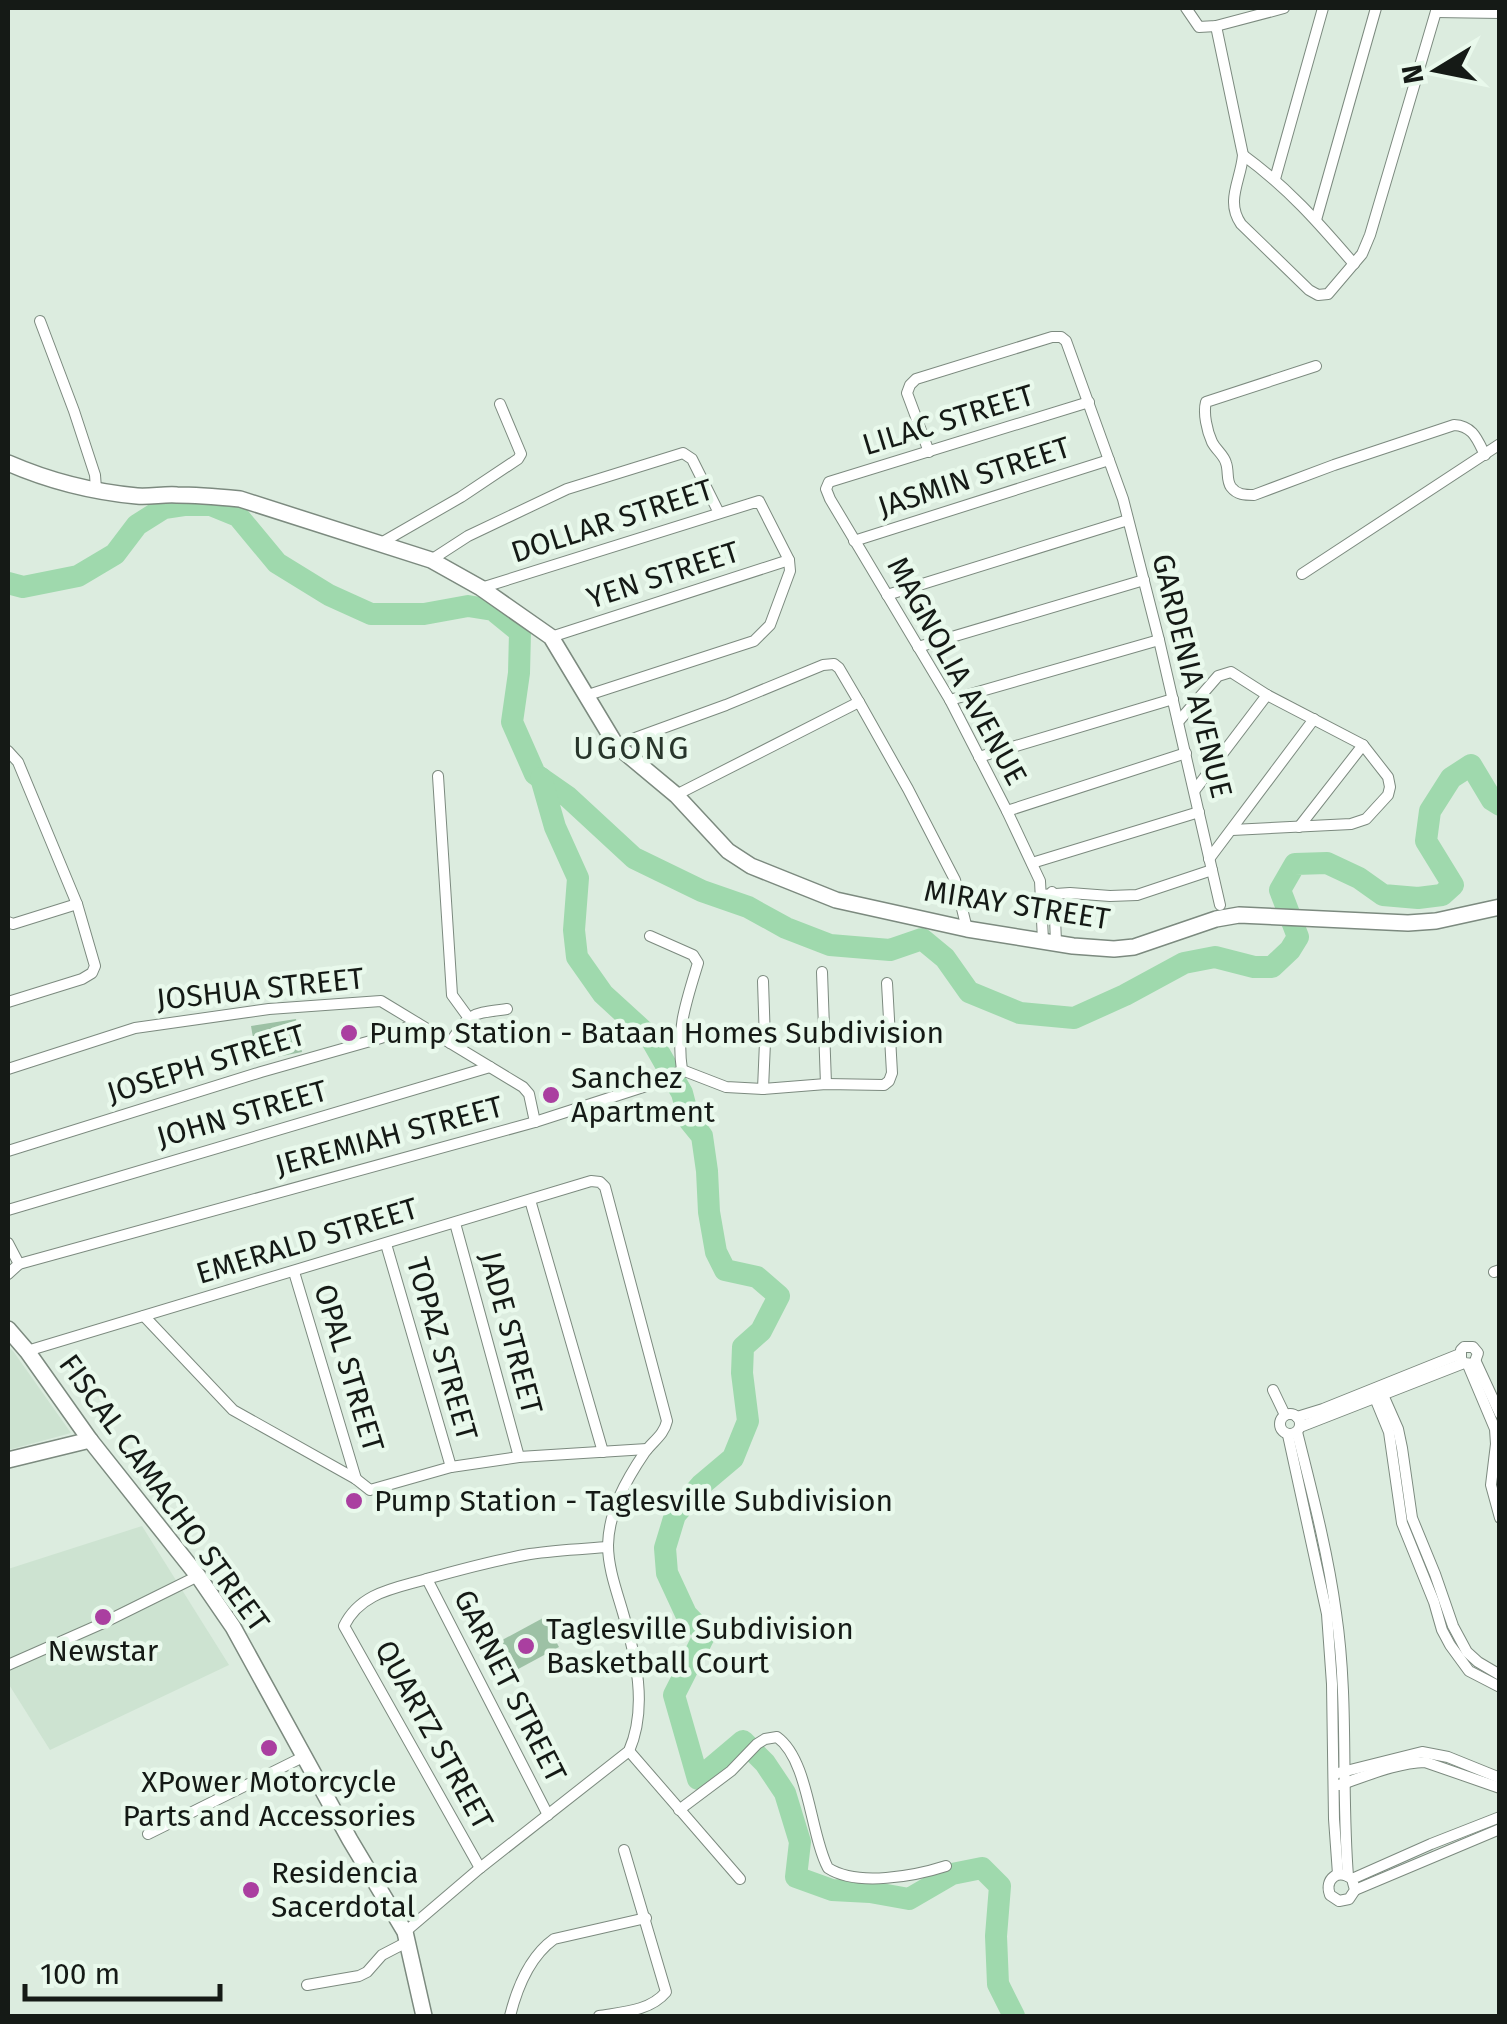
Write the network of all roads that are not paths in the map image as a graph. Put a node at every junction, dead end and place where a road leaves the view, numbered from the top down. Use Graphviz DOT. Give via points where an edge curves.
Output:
graph roads {
  1 [pos="1186,8"];
  2 [pos="1284,8"];
  3 [pos="1323,8"];
  4 [pos="1376,8"];
  5 [pos="1436,10"];
  6 [pos="1500,13"];
  7 [pos="1216,26"];
  8 [pos="1243,155"];
  9 [pos="1276,178"];
  10 [pos="1316,220"];
  11 [pos="1354,264"];
  12 [pos="40,321"];
  13 [pos="1316,366"];
  14 [pos="1089,402"];
  15 [pos="500,404"];
  16 [pos="1500,444"];
  17 [pos="928,452"];
  18 [pos="1485,455"];
  19 [pos="1109,460"];
  20 [pos="8,463"];
  21 [pos="96,489"];
  22 [pos="826,489"];
  23 [pos="719,512"];
  24 [pos="1128,520"];
  25 [pos="854,541"];
  26 [pos="380,544"];
  27 [pos="431,560"];
  28 [pos="790,560"];
  29 [pos="1302,574"];
  30 [pos="1144,580"];
  31 [pos="481,588"];
  32 [pos="887,595"];
  33 [pos="551,637"];
  34 [pos="1159,640"];
  35 [pos="918,647"];
  36 [pos="1267,695"];
  37 [pos="585,696"];
  38 [pos="1173,699"];
  39 [pos="950,700"];
  40 [pos="858,702"];
  41 [pos="1314,719"];
  42 [pos="1178,722"];
  43 [pos="616,745"];
  44 [pos="1363,745"];
  45 [pos="8,751"];
  46 [pos="1186,753"];
  47 [pos="979,757"];
  48 [pos="438,776"];
  49 [pos="1195,790"];
  50 [pos="676,795"];
  51 [pos="1007,811"];
  52 [pos="1199,812"];
  53 [pos="1299,827"];
  54 [pos="1232,830"];
  55 [pos="1032,863"];
  56 [pos="1210,864"];
  57 [pos="1040,881"];
  58 [pos="1054,894"];
  59 [pos="1041,895"];
  60 [pos="77,904"];
  61 [pos="1220,904"];
  62 [pos="1500,907"];
  63 [pos="8,922"];
  64 [pos="967,929"];
  65 [pos="650,936"];
  66 [pos="1049,941"];
  67 [pos="822,972"];
  68 [pos="762,981"];
  69 [pos="887,982"];
  70 [pos="8,1002"];
  71 [pos="507,1008"];
  72 [pos="468,1017"];
  73 [pos="417,1023"];
  74 [pos="450,1043"];
  75 [pos="490,1067"];
  76 [pos="8,1069"];
  77 [pos="674,1075"];
  78 [pos="826,1084"];
  79 [pos="763,1089"];
  80 [pos="536,1122"];
  81 [pos="8,1151"];
  82 [pos="530,1200"];
  83 [pos="8,1210"];
  84 [pos="455,1222"];
  85 [pos="8,1243"];
  86 [pos="386,1244"];
  87 [pos="19,1264"];
  88 [pos="294,1272"];
  89 [pos="8,1274"];
  90 [pos="144,1316"];
  91 [pos="8,1329"];
  92 [pos="27,1352"];
  93 [pos="1414,1378"];
  94 [pos="1273,1390"];
  95 [pos="1485,1391"];
  96 [pos="1379,1396"];
  97 [pos="1500,1414"];
  98 [pos="1294,1425"];
  99 [pos="1497,1429"];
  100 [pos="90,1440"];
  101 [pos="647,1449"];
  102 [pos="603,1452"];
  103 [pos="519,1458"];
  104 [pos="8,1460"];
  105 [pos="450,1468"];
  106 [pos="1495,1478"];
  107 [pos="356,1479"];
  108 [pos="1500,1518"];
  109 [pos="608,1548"];
  110 [pos="198,1576"];
  111 [pos="427,1579"];
  112 [pos="8,1666"];
  113 [pos="1499,1682"];
  114 [pos="629,1751"];
  115 [pos="305,1756"];
  116 [pos="1338,1779"];
  117 [pos="1496,1782"];
  118 [pos="679,1810"];
  119 [pos="548,1815"];
  120 [pos="1500,1817"];
  121 [pos="1500,1828"];
  122 [pos="148,1834"];
  123 [pos="1431,1844"];
  124 [pos="624,1850"];
  125 [pos="1435,1856"];
  126 [pos="946,1866"];
  127 [pos="480,1868"];
  128 [pos="740,1879"];
  129 [pos="1348,1880"];
  130 [pos="646,1918"];
  131 [pos="406,1937"];
  132 [pos="307,1985"];
  133 [pos="424,2016"];
  134 [pos="510,2016"];
  135 [pos="600,2016"];
  1 -- 7 [label="street" via="1199,27"];
  2 -- 7 [label="street"];
  3 -- 9 [label="street"];
  4 -- 10 [label="street"];
  5 -- 6 [label="street"];
  5 -- 11 [label="street" via="1370,234"];
  7 -- 8 [label="street"];
  8 -- 9 [label="street"];
  8 -- 11 [label="street" via="1232,205 1241,224 1318,295 1328,294"];
  9 -- 10 [label="street"];
  10 -- 11 [label="street"];
  12 -- 21 [label="street"];
  13 -- 18 [label="street" via="1206,402 1212,443 1226,461 1234,491 1254,495 1454,426 1474,432"];
  14 -- 17 [label="street, LILAC STREET"];
  14 -- 17 [label="street, GARDENIA AVENUE" via="1066,340 1052,337 916,379 907,393"];
  14 -- 19 [label="street, GARDENIA AVENUE"];
  15 -- 26 [label="street" via="518,459"];
  16 -- 18 [label="street"];
  17 -- 22 [label="street, LILAC STREET" via="829,482"];
  18 -- 29 [label="street"];
  19 -- 24 [label="street, GARDENIA AVENUE"];
  19 -- 25 [label="street, JASMIN STREET"];
  20 -- 21 [label="street"];
  21 -- 26 [label="street" via="240,499"];
  22 -- 25 [label="street, MAGNOLIA AVENUE"];
  23 -- 27 [label="street" via="683,453 567,489"];
  23 -- 28 [label="street, DOLLAR STREET" via="759,501"];
  23 -- 31 [label="street, DOLLAR STREET"];
  24 -- 30 [label="street, GARDENIA AVENUE"];
  24 -- 32 [label="street"];
  25 -- 32 [label="street, MAGNOLIA AVENUE"];
  26 -- 27 [label="street"];
  27 -- 31 [label="street"];
  28 -- 33 [label="street, YEN STREET"];
  28 -- 37 [label="street" via="770,625 754,641"];
  30 -- 34 [label="street, GARDENIA AVENUE"];
  30 -- 35 [label="street"];
  31 -- 33 [label="street"];
  32 -- 35 [label="street, MAGNOLIA AVENUE"];
  33 -- 37 [label="street, MIRAY STREET"];
  34 -- 38 [label="street, GARDENIA AVENUE"];
  34 -- 39 [label="street"];
  35 -- 39 [label="street, MAGNOLIA AVENUE"];
  36 -- 41 [label="street"];
  36 -- 42 [label="street" via="1225,672"];
  36 -- 49 [label="street"];
  37 -- 43 [label="street, MIRAY STREET"];
  38 -- 42 [label="street, GARDENIA AVENUE"];
  38 -- 47 [label="street"];
  39 -- 47 [label="street, MAGNOLIA AVENUE"];
  40 -- 43 [label="street" via="834,664"];
  40 -- 50 [label="street"];
  40 -- 64 [label="street" via="955,880"];
  41 -- 44 [label="street"];
  41 -- 54 [label="street"];
  42 -- 46 [label="street, GARDENIA AVENUE"];
  43 -- 50 [label="street, MIRAY STREET"];
  44 -- 53 [label="street"];
  44 -- 53 [label="street" via="1388,777 1388,795 1366,819"];
  45 -- 60 [label="street"];
  46 -- 49 [label="street, GARDENIA AVENUE"];
  46 -- 51 [label="street"];
  47 -- 51 [label="street, MAGNOLIA AVENUE"];
  48 -- 72 [label="street" via="452,995"];
  49 -- 52 [label="street, GARDENIA AVENUE"];
  50 -- 64 [label="street, MIRAY STREET" via="751,866 836,900"];
  51 -- 55 [label="street, MAGNOLIA AVENUE"];
  52 -- 55 [label="street"];
  52 -- 56 [label="street, GARDENIA AVENUE"];
  53 -- 54 [label="street"];
  54 -- 56 [label="street"];
  55 -- 57 [label="street, MAGNOLIA AVENUE"];
  56 -- 58 [label="street" via="1137,895"];
  56 -- 61 [label="street, GARDENIA AVENUE"];
  57 -- 58 [label="street, MAGNOLIA AVENUE"];
  57 -- 59 [label="street, MAGNOLIA AVENUE"];
  58 -- 59 [label="street"];
  58 -- 66 [label="street"];
  59 -- 66 [label="street, MAGNOLIA AVENUE"];
  60 -- 63 [label="street"];
  60 -- 70 [label="street" via="92,973"];
  62 -- 66 [label="street, MIRAY STREET" via="1408,923 1226,916 1114,949"];
  64 -- 66 [label="street, MIRAY STREET"];
  65 -- 77 [label="street" via="697,960"];
  67 -- 78 [label="street"];
  68 -- 79 [label="street"];
  69 -- 78 [label="street" via="890,1081"];
  71 -- 72 [label="street"];
  72 -- 74 [label="street"];
  73 -- 74 [label="street, JOSHUA STREET"];
  73 -- 76 [label="street, JOSHUA STREET" via="381,1001 269,1009 135,1028"];
  73 -- 81 [label="street, JOSEPH STREET"];
  74 -- 75 [label="street, JOSHUA STREET"];
  75 -- 80 [label="street, JOSHUA STREET" via="529,1094"];
  75 -- 83 [label="street, JOHN STREET"];
  77 -- 79 [label="street"];
  77 -- 80 [label="street, JEREMIAH STREET"];
  78 -- 79 [label="street"];
  80 -- 87 [label="street, JEREMIAH STREET"];
  82 -- 84 [label="street, EMERALD STREET"];
  82 -- 101 [label="street, EMERALD STREET" via="591,1180 605,1187 666,1421"];
  82 -- 102 [label="street"];
  84 -- 86 [label="street, EMERALD STREET"];
  84 -- 103 [label="street, JADE STREET"];
  85 -- 87 [label="street"];
  86 -- 88 [label="street, EMERALD STREET"];
  86 -- 105 [label="street, TOPAZ STREET"];
  87 -- 89 [label="street, JEREMIAH STREET"];
  88 -- 90 [label="street, EMERALD STREET"];
  88 -- 107 [label="street, OPAL STREET"];
  90 -- 92 [label="street, EMERALD STREET"];
  90 -- 107 [label="street" via="233,1410"];
  91 -- 92 [label="street, FISCAL CAMACHO STREET"];
  92 -- 100 [label="street, FISCAL CAMACHO STREET"];
  93 -- 95 [label="street" via="1467,1361"];
  93 -- 96 [label="street"];
  93 -- 98 [label="street"];
  94 -- 98 [label="street"];
  95 -- 97 [label="street"];
  95 -- 99 [label="street"];
  96 -- 98 [label="street"];
  96 -- 113 [label="street" via="1393,1430 1407,1520 1448,1628 1474,1667"];
  98 -- 116 [label="street" via="1332,1613"];
  99 -- 106 [label="street"];
  100 -- 104 [label="street"];
  100 -- 110 [label="street, FISCAL CAMACHO STREET"];
  101 -- 102 [label="street"];
  101 -- 109 [label="street" via="618,1497"];
  102 -- 103 [label="street"];
  103 -- 105 [label="street"];
  105 -- 107 [label="street" via="370,1490"];
  106 -- 108 [label="street"];
  109 -- 111 [label="street" via="534,1553"];
  109 -- 114 [label="street" via="640,1693"];
  110 -- 112 [label="street"];
  110 -- 115 [label="street, FISCAL CAMACHO STREET"];
  111 -- 119 [label="street, GARNET STREET"];
  111 -- 127 [label="street, QUARTZ STREET" via="388,1588 344,1626"];
  114 -- 118 [label="street"];
  114 -- 119 [label="street"];
  115 -- 122 [label="street"];
  115 -- 131 [label="street, FISCAL CAMACHO STREET"];
  116 -- 117 [label="street" via="1412,1758"];
  116 -- 129 [label="street"];
  118 -- 126 [label="street" via="765,1739 778,1737 804,1783 824,1862 833,1872 867,1878"];
  118 -- 128 [label="street"];
  119 -- 127 [label="street"];
  120 -- 123 [label="street"];
  121 -- 125 [label="street"];
  123 -- 125 [label="street"];
  123 -- 129 [label="street"];
  124 -- 130 [label="street"];
  125 -- 129 [label="street"];
  127 -- 131 [label="street"];
  130 -- 134 [label="street" via="554,1939 528,1968"];
  130 -- 135 [label="street" via="666,1992 645,2008"];
  131 -- 132 [label="street" via="359,1976"];
  131 -- 133 [label="street, FISCAL CAMACHO STREET"];
}
